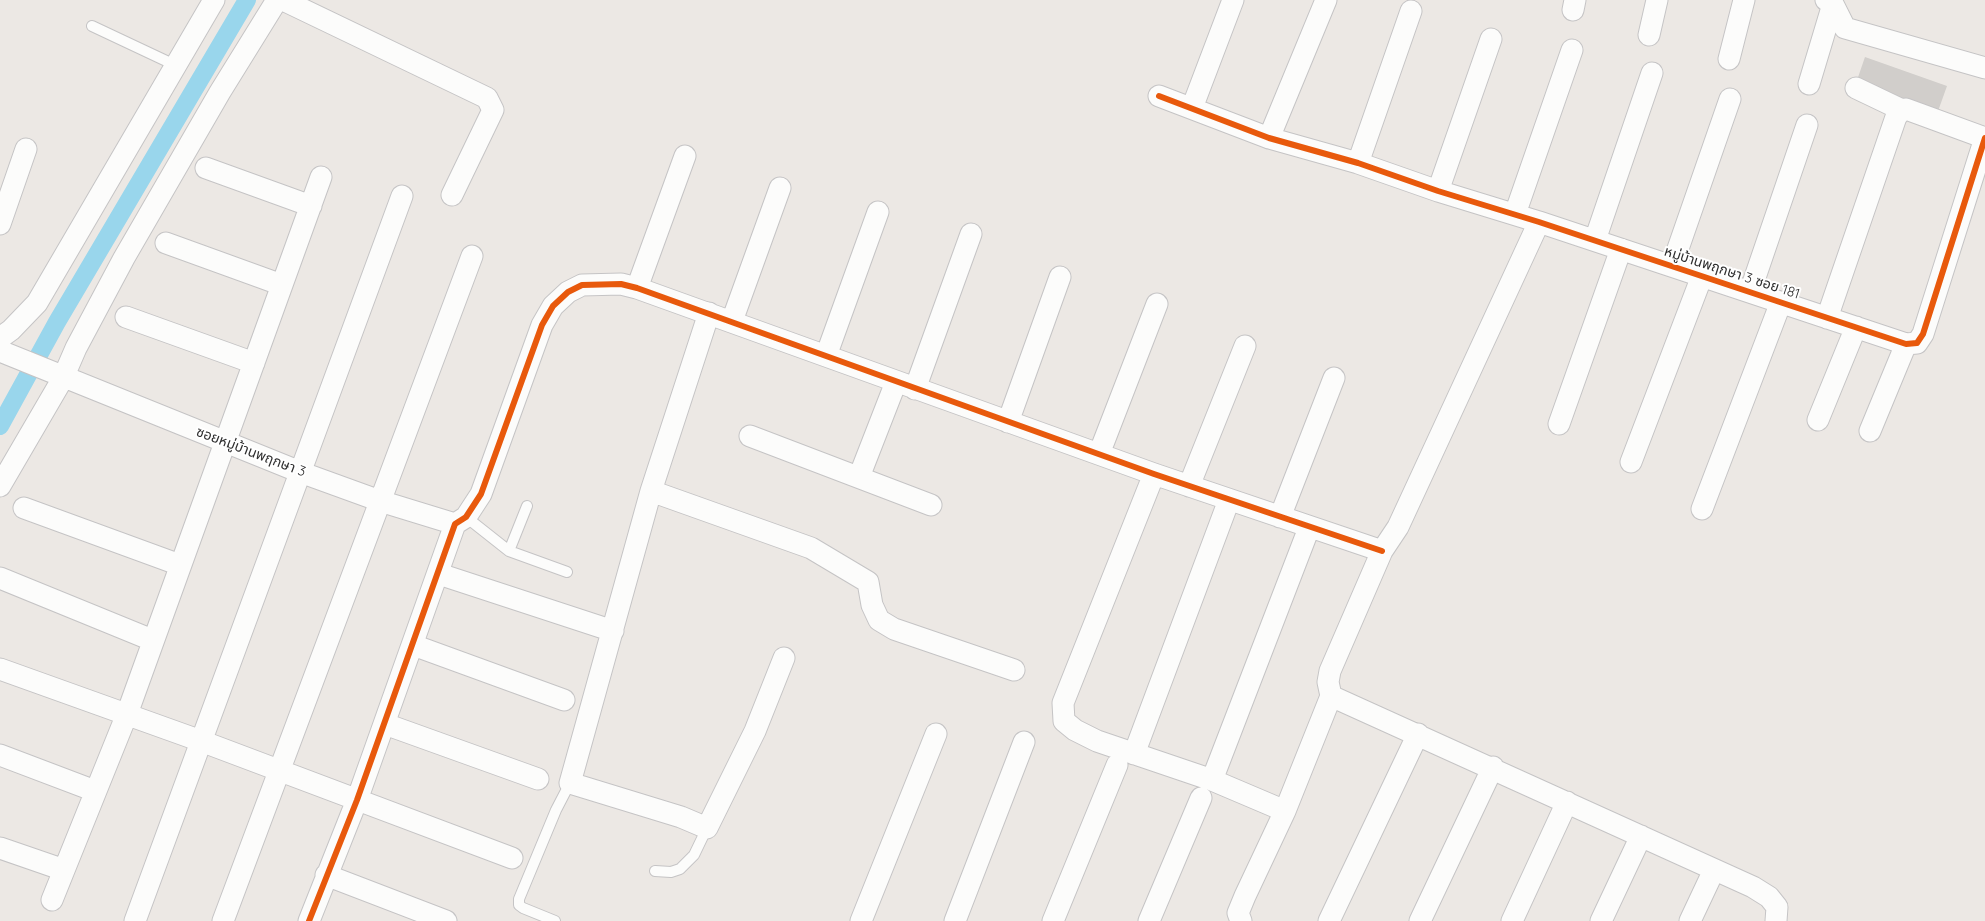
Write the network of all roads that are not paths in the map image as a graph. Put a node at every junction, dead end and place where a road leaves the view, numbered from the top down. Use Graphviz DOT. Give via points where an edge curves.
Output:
graph roads {
  1 [pos="214,0"];
  2 [pos="277,0"];
  3 [pos="282,0"];
  4 [pos="1233,0"];
  5 [pos="1326,0"];
  6 [pos="1657,0"];
  7 [pos="1744,0"];
  8 [pos="1829,2"];
  9 [pos="1411,11"];
  10 [pos="92,26"];
  11 [pos="1649,35"];
  12 [pos="1491,39"];
  13 [pos="1572,50"];
  14 [pos="1729,59"];
  15 [pos="177,66"];
  16 [pos="1985,68"];
  17 [pos="1652,73"];
  18 [pos="1809,84"];
  19 [pos="1856,88"];
  20 [pos="1158,96"];
  21 [pos="1730,99"];
  22 [pos="1192,108"];
  23 [pos="1902,110"];
  24 [pos="1807,125"];
  25 [pos="1269,138"];
  26 [pos="1985,138"];
  27 [pos="26,149"];
  28 [pos="686,156"];
  29 [pos="1358,163"];
  30 [pos="206,168"];
  31 [pos="321,177"];
  32 [pos="780,188"];
  33 [pos="1438,191"];
  34 [pos="452,195"];
  35 [pos="402,196"];
  36 [pos="311,206"];
  37 [pos="878,212"];
  38 [pos="1515,214"];
  39 [pos="1540,222"];
  40 [pos="0,224"];
  41 [pos="971,234"];
  42 [pos="1595,240"];
  43 [pos="166,243"];
  44 [pos="1621,249"];
  45 [pos="472,256"];
  46 [pos="1672,266"];
  47 [pos="1702,276"];
  48 [pos="1060,277"];
  49 [pos="282,285"];
  50 [pos="637,288"];
  51 [pos="1750,292"];
  52 [pos="1781,302"];
  53 [pos="1157,304"];
  54 [pos="709,313"];
  55 [pos="126,317"];
  56 [pos="1828,318"];
  57 [pos="732,321"];
  58 [pos="1856,327"];
  59 [pos="0,338"];
  60 [pos="1912,344"];
  61 [pos="1245,346"];
  62 [pos="6,354"];
  63 [pos="826,356"];
  64 [pos="254,363"];
  65 [pos="56,375"];
  66 [pos="1334,378"];
  67 [pos="906,386"];
  68 [pos="1818,420"];
  69 [pos="1008,422"];
  70 [pos="1560,424"];
  71 [pos="1870,431"];
  72 [pos="750,436"];
  73 [pos="225,442"];
  74 [pos="1099,454"];
  75 [pos="1631,462"];
  76 [pos="300,472"];
  77 [pos="1154,474"];
  78 [pos="859,478"];
  79 [pos="0,486"];
  80 [pos="1189,486"];
  81 [pos="651,490"];
  82 [pos="1229,500"];
  83 [pos="380,501"];
  84 [pos="931,505"];
  85 [pos="527,506"];
  86 [pos="24,508"];
  87 [pos="1702,509"];
  88 [pos="1280,517"];
  89 [pos="461,520"];
  90 [pos="1309,528"];
  91 [pos="509,550"];
  92 [pos="1382,551"];
  93 [pos="180,565"];
  94 [pos="567,572"];
  95 [pos="439,574"];
  96 [pos="0,578"];
  97 [pos="613,631"];
  98 [pos="152,640"];
  99 [pos="414,645"];
  100 [pos="784,658"];
  101 [pos="0,669"];
  102 [pos="1014,670"];
  103 [pos="1331,696"];
  104 [pos="564,700"];
  105 [pos="127,714"];
  106 [pos="385,724"];
  107 [pos="936,734"];
  108 [pos="1418,734"];
  109 [pos="201,740"];
  110 [pos="1024,742"];
  111 [pos="0,755"];
  112 [pos="1126,759"];
  113 [pos="1493,767"];
  114 [pos="278,770"];
  115 [pos="538,779"];
  116 [pos="1212,780"];
  117 [pos="570,783"];
  118 [pos="95,791"];
  119 [pos="1202,798"];
  120 [pos="357,800"];
  121 [pos="1567,802"];
  122 [pos="1286,811"];
  123 [pos="707,828"];
  124 [pos="1641,836"];
  125 [pos="0,848"];
  126 [pos="512,858"];
  127 [pos="64,870"];
  128 [pos="1714,870"];
  129 [pos="655,871"];
  130 [pos="326,875"];
  131 [pos="52,900"];
  132 [pos="135,921"];
  133 [pos="223,921"];
  134 [pos="309,921"];
  135 [pos="446,921"];
  136 [pos="555,921"];
  137 [pos="861,921"];
  138 [pos="955,921"];
  139 [pos="1053,921"];
  140 [pos="1150,921"];
  141 [pos="1241,921"];
  142 [pos="1329,921"];
  143 [pos="1420,921"];
  144 [pos="1512,921"];
  145 [pos="1602,921"];
  146 [pos="1690,921"];
  147 [pos="1776,921"];
  1 -- 15 [label="street"];
  2 -- 65 [label="street" via="124,258 76,348"];
  3 -- 34 [label="street" via="487,98 493,110"];
  4 -- 22 [label="street"];
  5 -- 25 [label="street"];
  6 -- 11 [label="street"];
  7 -- 14 [label="street"];
  8 -- 16 [label="street" via="1845,28"];
  8 -- 18 [label="street"];
  9 -- 29 [label="street"];
  10 -- 15 [label="lane"];
  12 -- 33 [label="street"];
  13 -- 38 [label="street"];
  15 -- 59 [label="street" via="37,303"];
  17 -- 42 [label="street"];
  19 -- 23 [label="street"];
  20 -- 22 [label="street, หมู่บ้านพฤกษา 3 ซอย 181"];
  21 -- 46 [label="street"];
  22 -- 25 [label="street, หมู่บ้านพฤกษา 3 ซอย 181"];
  23 -- 26 [label="street"];
  23 -- 56 [label="street" via="1896,118"];
  24 -- 51 [label="street"];
  25 -- 29 [label="street, หมู่บ้านพฤกษา 3 ซอย 181"];
  26 -- 60 [label="street" via="1923,334"];
  27 -- 40 [label="street"];
  28 -- 50 [label="street"];
  29 -- 33 [label="street, หมู่บ้านพฤกษา 3 ซอย 181"];
  30 -- 36 [label="street"];
  31 -- 36 [label="street"];
  32 -- 57 [label="street"];
  33 -- 38 [label="street, หมู่บ้านพฤกษา 3 ซอย 181"];
  35 -- 76 [label="street"];
  36 -- 49 [label="street"];
  37 -- 63 [label="street"];
  38 -- 39 [label="street, หมู่บ้านพฤกษา 3 ซอย 181"];
  39 -- 42 [label="street, หมู่บ้านพฤกษา 3 ซอย 181"];
  39 -- 92 [label="street" via="1398,527"];
  41 -- 67 [label="street"];
  42 -- 44 [label="street, หมู่บ้านพฤกษา 3 ซอย 181"];
  43 -- 49 [label="street"];
  44 -- 46 [label="street, หมู่บ้านพฤกษา 3 ซอย 181"];
  44 -- 70 [label="street"];
  45 -- 83 [label="street"];
  46 -- 47 [label="street, หมู่บ้านพฤกษา 3 ซอย 181"];
  47 -- 51 [label="street, หมู่บ้านพฤกษา 3 ซอย 181"];
  47 -- 75 [label="street"];
  48 -- 69 [label="street"];
  49 -- 64 [label="street"];
  50 -- 54 [label="street"];
  50 -- 89 [label="street" via="621,284 582,285 568,292 553,306 542,325 481,494"];
  51 -- 52 [label="street, หมู่บ้านพฤกษา 3 ซอย 181"];
  52 -- 56 [label="street, หมู่บ้านพฤกษา 3 ซอย 181"];
  52 -- 87 [label="street"];
  53 -- 74 [label="street"];
  54 -- 57 [label="street"];
  54 -- 81 [label="street"];
  55 -- 64 [label="street"];
  56 -- 58 [label="street, หมู่บ้านพฤกษา 3 ซอย 181"];
  57 -- 63 [label="street"];
  58 -- 60 [label="street, หมู่บ้านพฤกษา 3 ซอย 181"];
  58 -- 68 [label="street"];
  60 -- 71 [label="street"];
  61 -- 80 [label="street"];
  62 -- 65 [label="street, ซอยหมู่บ้านพฤกษา 3"];
  63 -- 67 [label="street"];
  64 -- 73 [label="street"];
  65 -- 73 [label="street, ซอยหมู่บ้านพฤกษา 3"];
  65 -- 79 [label="street"];
  66 -- 88 [label="street"];
  67 -- 69 [label="street"];
  67 -- 78 [label="street"];
  69 -- 74 [label="street"];
  72 -- 78 [label="street"];
  73 -- 76 [label="street, ซอยหมู่บ้านพฤกษา 3"];
  73 -- 93 [label="street"];
  74 -- 77 [label="street"];
  76 -- 83 [label="street, ซอยหมู่บ้านพฤกษา 3"];
  76 -- 109 [label="street"];
  77 -- 80 [label="street"];
  77 -- 112 [label="street" via="1063,703 1064,721"];
  78 -- 84 [label="street"];
  80 -- 82 [label="street"];
  81 -- 97 [label="street"];
  81 -- 102 [label="street" via="811,548 868,582 872,605 879,620 894,629"];
  82 -- 88 [label="street"];
  82 -- 112 [label="street"];
  83 -- 89 [label="street, ซอยหมู่บ้านพฤกษา 3"];
  83 -- 114 [label="street"];
  85 -- 91 [label="lane"];
  86 -- 93 [label="street"];
  88 -- 90 [label="street"];
  89 -- 91 [label="lane"];
  89 -- 95 [label="street"];
  90 -- 92 [label="street"];
  90 -- 116 [label="street"];
  91 -- 94 [label="lane"];
  92 -- 103 [label="street" via="1330,671"];
  93 -- 98 [label="street"];
  95 -- 97 [label="street"];
  95 -- 99 [label="street"];
  96 -- 98 [label="street"];
  97 -- 117 [label="street"];
  98 -- 105 [label="street"];
  99 -- 104 [label="street"];
  99 -- 106 [label="street"];
  100 -- 123 [label="street" via="759,723"];
  101 -- 105 [label="street"];
  103 -- 108 [label="street"];
  103 -- 122 [label="street"];
  105 -- 109 [label="street"];
  105 -- 118 [label="street"];
  106 -- 115 [label="street"];
  106 -- 120 [label="street"];
  107 -- 137 [label="street"];
  108 -- 113 [label="street"];
  108 -- 142 [label="street"];
  109 -- 114 [label="street"];
  109 -- 132 [label="street"];
  110 -- 138 [label="street"];
  111 -- 118 [label="street"];
  112 -- 116 [label="street"];
  112 -- 139 [label="street"];
  113 -- 121 [label="street"];
  113 -- 143 [label="street"];
  114 -- 120 [label="street"];
  114 -- 133 [label="street"];
  116 -- 122 [label="street"];
  117 -- 123 [label="street"];
  117 -- 136 [label="lane" via="519,899 523,908"];
  118 -- 127 [label="street"];
  119 -- 140 [label="street"];
  120 -- 126 [label="street"];
  120 -- 130 [label="street"];
  121 -- 124 [label="street"];
  121 -- 144 [label="street"];
  122 -- 141 [label="street" via="1244,896 1238,913"];
  123 -- 129 [label="lane" via="694,855 680,869"];
  124 -- 128 [label="street"];
  124 -- 145 [label="street"];
  125 -- 127 [label="street"];
  127 -- 131 [label="street"];
  128 -- 146 [label="street"];
  128 -- 147 [label="street" via="1769,897 1777,907"];
  130 -- 134 [label="street"];
  130 -- 135 [label="street"];
}
